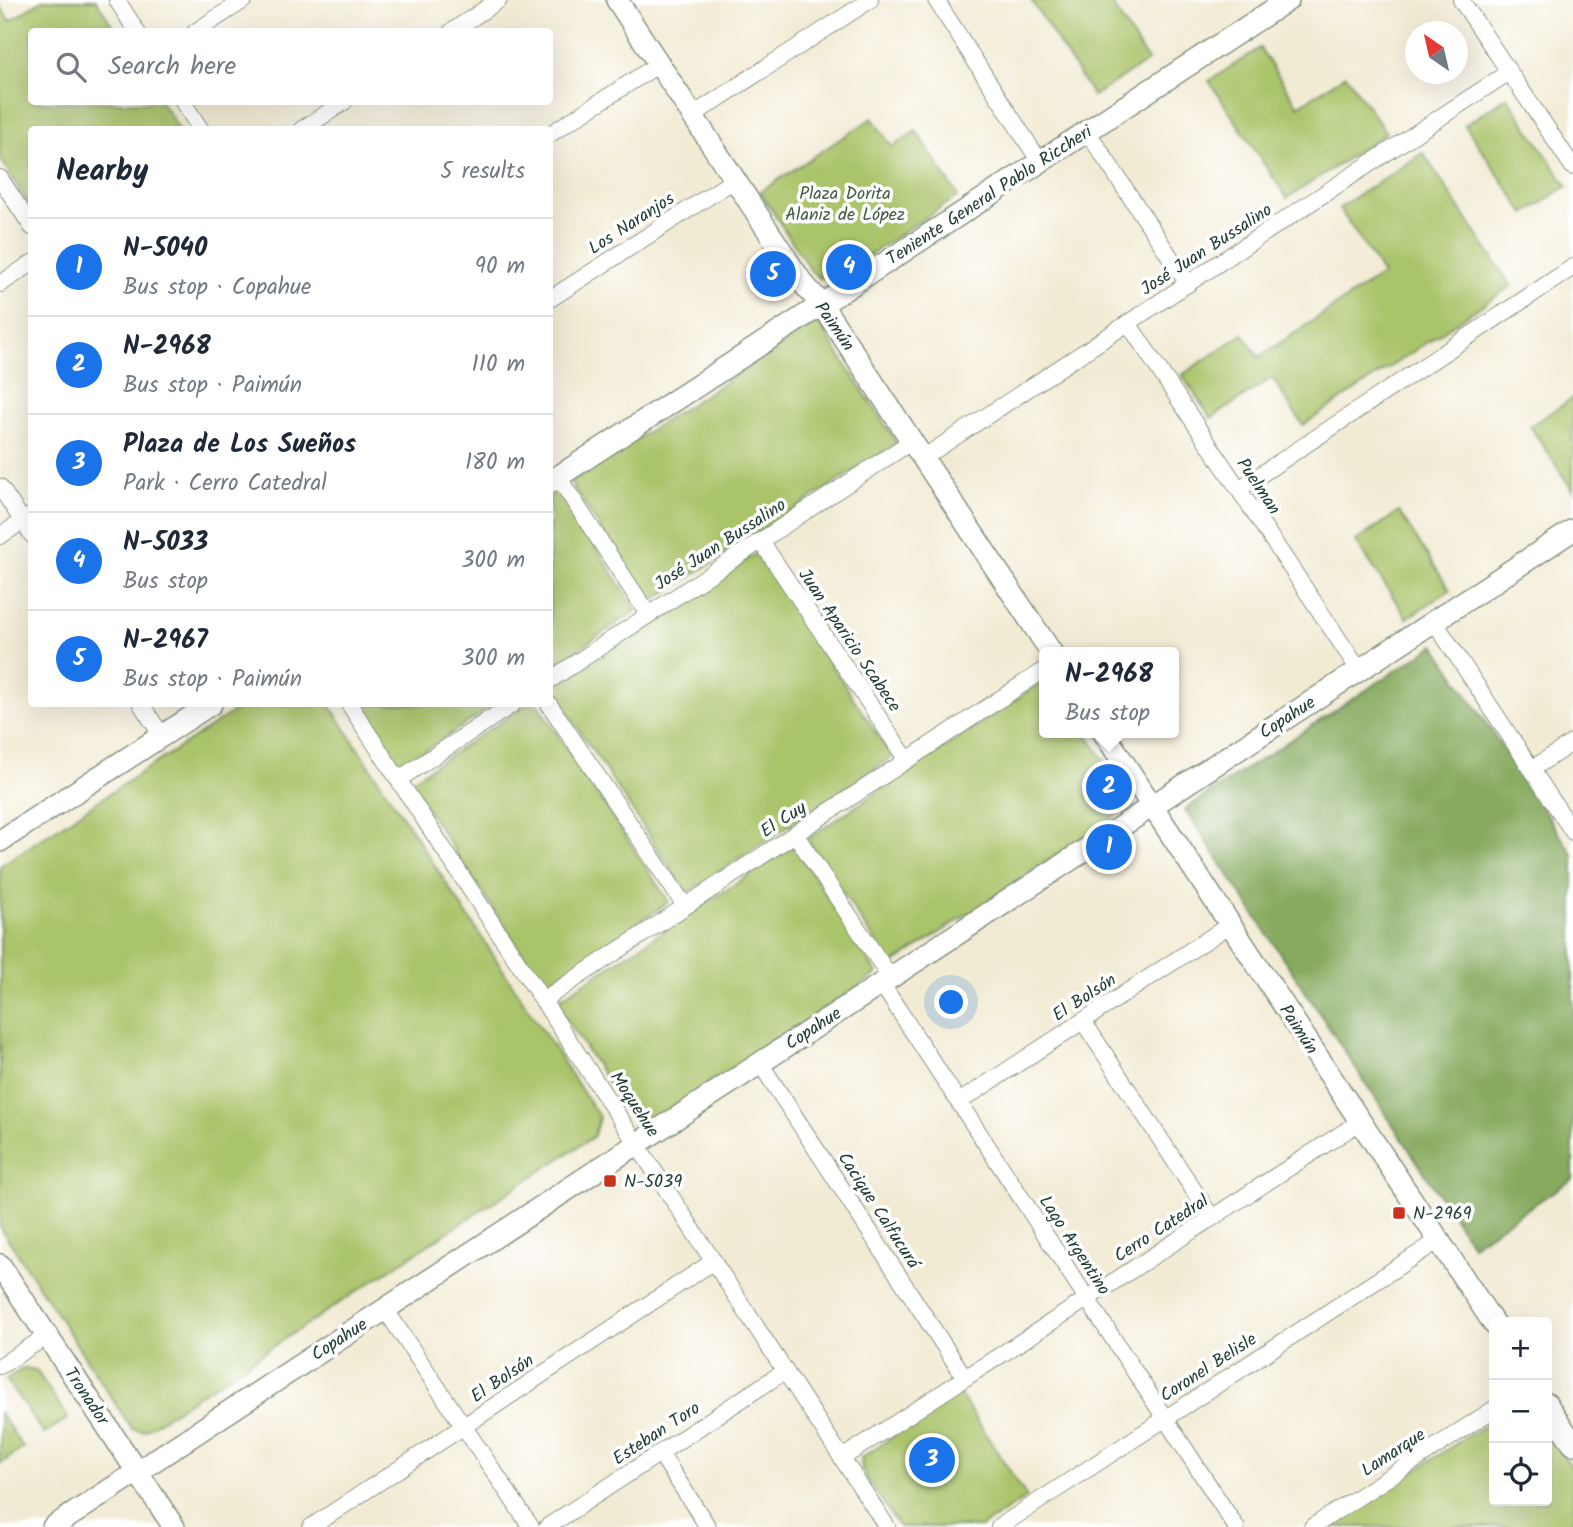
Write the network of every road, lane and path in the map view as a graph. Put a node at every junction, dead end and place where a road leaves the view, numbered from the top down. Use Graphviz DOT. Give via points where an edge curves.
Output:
graph roads {
  1 [pos="117,0"];
  2 [pos="244,0"];
  3 [pos="499,0"];
  4 [pos="617,0"];
  5 [pos="870,0"];
  6 [pos="936,0"];
  7 [pos="1288,0"];
  8 [pos="1461,0"];
  9 [pos="134,28"];
  10 [pos="201,28"];
  11 [pos="457,28"];
  12 [pos="659,64"];
  13 [pos="1509,72"];
  14 [pos="185,105"];
  15 [pos="339,105"];
  16 [pos="692,115"];
  17 [pos="198,126"];
  18 [pos="307,126"];
  19 [pos="1087,131"];
  20 [pos="553,132"];
  21 [pos="1040,162"];
  22 [pos="1573,167"];
  23 [pos="0,178"];
  24 [pos="734,180"];
  25 [pos="28,221"];
  26 [pos="28,266"];
  27 [pos="1573,267"];
  28 [pos="0,284"];
  29 [pos="1188,284"];
  30 [pos="553,297"];
  31 [pos="822,304"];
  32 [pos="1128,323"];
  33 [pos="918,450"];
  34 [pos="554,480"];
  35 [pos="0,487"];
  36 [pos="1238,489"];
  37 [pos="27,518"];
  38 [pos="1573,530"];
  39 [pos="0,536"];
  40 [pos="761,541"];
  41 [pos="648,614"];
  42 [pos="1434,621"];
  43 [pos="1048,647"];
  44 [pos="1359,670"];
  45 [pos="1039,673"];
  46 [pos="553,678"];
  47 [pos="143,707"];
  48 [pos="206,707"];
  49 [pos="351,707"];
  50 [pos="508,707"];
  51 [pos="551,707"];
  52 [pos="162,736"];
  53 [pos="1107,738"];
  54 [pos="1573,741"];
  55 [pos="907,760"];
  56 [pos="1532,769"];
  57 [pos="399,779"];
  58 [pos="1152,805"];
  59 [pos="1573,832"];
  60 [pos="795,834"];
  61 [pos="1,838"];
  62 [pos="685,906"];
  63 [pos="1231,924"];
  64 [pos="885,980"];
  65 [pos="543,1000"];
  66 [pos="1083,1021"];
  67 [pos="760,1063"];
  68 [pos="959,1102"];
  69 [pos="1361,1121"];
  70 [pos="637,1143"];
  71 [pos="1212,1218"];
  72 [pos="1439,1240"];
  73 [pos="714,1261"];
  74 [pos="0,1265"];
  75 [pos="1087,1299"];
  76 [pos="386,1309"];
  77 [pos="1489,1317"];
  78 [pos="47,1336"];
  79 [pos="0,1366"];
  80 [pos="785,1371"];
  81 [pos="965,1378"];
  82 [pos="1489,1412"];
  83 [pos="1552,1412"];
  84 [pos="1165,1419"];
  85 [pos="464,1426"];
  86 [pos="1573,1444"];
  87 [pos="660,1453"];
  88 [pos="842,1458"];
  89 [pos="137,1471"];
  90 [pos="53,1527"];
  91 [pos="174,1527"];
  92 [pos="311,1527"];
  93 [pos="531,1527"];
  94 [pos="547,1527"];
  95 [pos="709,1527"];
  96 [pos="887,1527"];
  97 [pos="999,1527"];
  98 [pos="1236,1527"];
  99 [pos="1312,1527"];
  1 -- 9 [label="street"];
  2 -- 10 [label="street"];
  3 -- 11 [label="street"];
  4 -- 12 [label="street, Paimún"];
  5 -- 16 [label="street"];
  6 -- 21 [label="street"];
  7 -- 19 [label="street, Teniente General Pablo Riccheri"];
  8 -- 13 [label="street"];
  12 -- 16 [label="street, Paimún"];
  12 -- 20 [label="street"];
  13 -- 22 [label="street"];
  13 -- 29 [label="street, José Juan Bussalino"];
  14 -- 17 [label="street"];
  15 -- 18 [label="street"];
  16 -- 24 [label="street, Paimún"];
  19 -- 21 [label="street, Teniente General Pablo Riccheri"];
  19 -- 29 [label="street"];
  21 -- 31 [label="street, Teniente General Pablo Riccheri"];
  23 -- 25 [label="street"];
  24 -- 30 [label="street, Los Naranjos"];
  24 -- 31 [label="street, Paimún" via="801,281"];
  26 -- 28 [label="street"];
  27 -- 36 [label="street"];
  29 -- 32 [label="street, José Juan Bussalino"];
  31 -- 33 [label="street, Paimún"];
  31 -- 34 [label="street, Teniente General Pablo Riccheri"];
  32 -- 33 [label="street, José Juan Bussalino"];
  32 -- 36 [label="street, Puelman"];
  33 -- 40 [label="street, José Juan Bussalino"];
  33 -- 43 [label="street, Paimún"];
  34 -- 41 [label="street"];
  35 -- 37 [label="street"];
  36 -- 44 [label="street, Puelman"];
  37 -- 39 [label="street"];
  38 -- 42 [label="street, Copahue"];
  40 -- 41 [label="street, José Juan Bussalino"];
  40 -- 55 [label="street, Juan Aparicio Scabece"];
  41 -- 46 [label="street, José Juan Bussalino"];
  42 -- 44 [label="street, Copahue"];
  42 -- 56 [label="street"];
  44 -- 58 [label="street, Copahue"];
  45 -- 55 [label="street, El Cuy"];
  47 -- 52 [label="street"];
  48 -- 52 [label="street"];
  49 -- 57 [label="street, Moquehue"];
  50 -- 57 [label="street"];
  51 -- 62 [label="street"];
  52 -- 61 [label="street"];
  53 -- 58 [label="street, Paimún"];
  54 -- 56 [label="street"];
  55 -- 60 [label="street, El Cuy"];
  56 -- 59 [label="street"];
  57 -- 65 [label="street, Moquehue"];
  58 -- 63 [label="street, Paimún"];
  58 -- 64 [label="street, Copahue"];
  60 -- 62 [label="street, El Cuy"];
  60 -- 64 [label="street, Lago Argentino"];
  62 -- 65 [label="street, El Cuy"];
  63 -- 66 [label="street, El Bolsón"];
  63 -- 69 [label="street, Paimún"];
  64 -- 67 [label="street, Copahue"];
  64 -- 68 [label="street, Lago Argentino"];
  65 -- 70 [label="street, Moquehue"];
  66 -- 68 [label="street, El Bolsón"];
  66 -- 71 [label="street"];
  67 -- 70 [label="street, Copahue"];
  67 -- 81 [label="street, Cacique Calfucurá"];
  68 -- 75 [label="street, Lago Argentino"];
  69 -- 71 [label="street, Cerro Catedral"];
  69 -- 72 [label="street, Paimún"];
  70 -- 73 [label="street, Moquehue"];
  70 -- 76 [label="street, Copahue"];
  71 -- 75 [label="street, Cerro Catedral"];
  72 -- 77 [label="street, Paimún"];
  72 -- 84 [label="street, Coronel Belisle"];
  73 -- 80 [label="street, Moquehue"];
  73 -- 85 [label="street, El Bolsón"];
  74 -- 78 [label="street, Tronador"];
  75 -- 81 [label="street, Cerro Catedral"];
  75 -- 84 [label="street, Lago Argentino"];
  76 -- 85 [label="street"];
  76 -- 89 [label="street, Copahue"];
  78 -- 79 [label="street"];
  78 -- 89 [label="street, Tronador"];
  80 -- 87 [label="street, Esteban Toro"];
  80 -- 88 [label="street, Moquehue"];
  81 -- 88 [label="street, Cerro Catedral"];
  82 -- 99 [label="street, Lamarque"];
  83 -- 86 [label="street"];
  84 -- 97 [label="street, Coronel Belisle"];
  84 -- 98 [label="street, Lago Argentino"];
  85 -- 92 [label="street, El Bolsón"];
  85 -- 93 [label="street"];
  87 -- 94 [label="street, Esteban Toro"];
  87 -- 95 [label="street"];
  88 -- 96 [label="street, Moquehue"];
  89 -- 90 [label="street, Copahue"];
  89 -- 91 [label="street, Tronador"];
}
